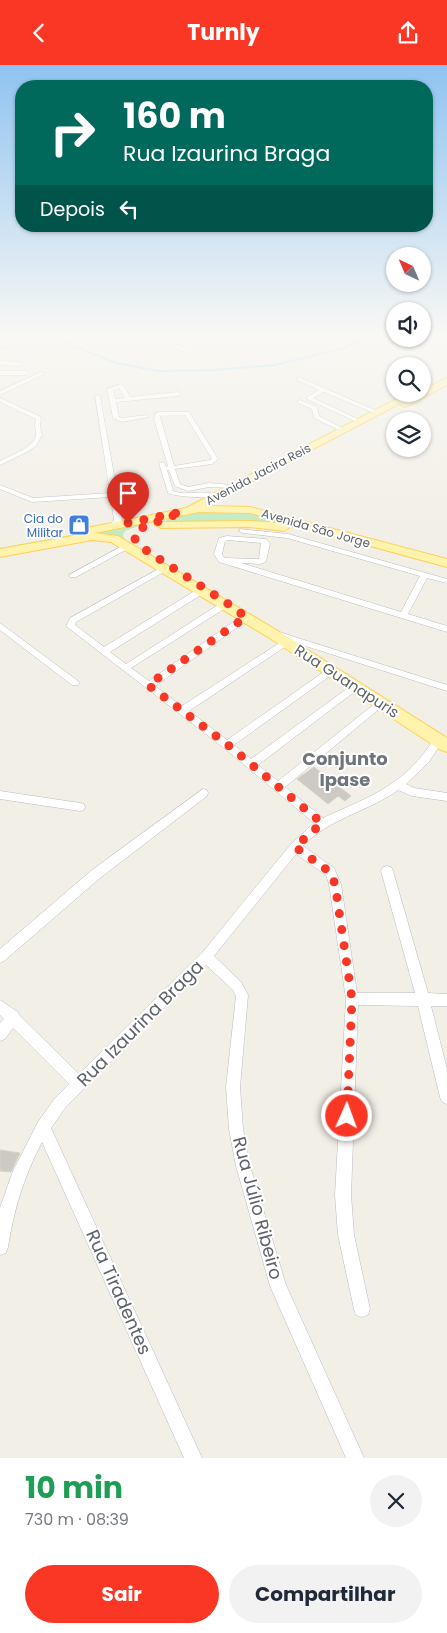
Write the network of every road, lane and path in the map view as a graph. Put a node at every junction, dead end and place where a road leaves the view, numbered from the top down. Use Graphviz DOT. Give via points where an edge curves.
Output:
graph roads {
  1 [pos="0,400"];
  2 [pos="98,400"];
  3 [pos="120,400"];
  4 [pos="313,400"];
  5 [pos="347,400"];
  6 [pos="411,400"];
  7 [pos="112,401"];
  8 [pos="300,402"];
  9 [pos="396,402"];
  10 [pos="376,412"];
  11 [pos="158,415"];
  12 [pos="147,417"];
  13 [pos="359,421"];
  14 [pos="343,429"];
  15 [pos="0,463"];
  16 [pos="167,469"];
  17 [pos="0,487"];
  18 [pos="188,489"];
  19 [pos="113,495"];
  20 [pos="178,495"];
  21 [pos="236,495"];
  22 [pos="216,496"];
  23 [pos="250,510"];
  24 [pos="182,512"];
  25 [pos="113,527"];
  26 [pos="139,529"];
  27 [pos="243,531"];
  28 [pos="0,545"];
  29 [pos="375,545"];
  30 [pos="127,547"];
  31 [pos="0,553"];
  32 [pos="222,560"];
  33 [pos="447,563"];
  34 [pos="165,569"];
  35 [pos="73,575"];
  36 [pos="424,575"];
  37 [pos="447,581"];
  38 [pos="201,591"];
  39 [pos="224,605"];
  40 [pos="402,616"];
  41 [pos="246,617"];
  42 [pos="1,628"];
  43 [pos="447,629"];
  44 [pos="273,634"];
  45 [pos="286,642"];
  46 [pos="104,651"];
  47 [pos="125,668"];
  48 [pos="331,671"];
  49 [pos="75,683"];
  50 [pos="148,685"];
  51 [pos="355,687"];
  52 [pos="447,688"];
  53 [pos="381,703"];
  54 [pos="182,711"];
  55 [pos="443,743"];
  56 [pos="228,745"];
  57 [pos="251,765"];
  58 [pos="398,785"];
  59 [pos="278,787"];
  60 [pos="203,793"];
  61 [pos="1,797"];
  62 [pos="447,797"];
  63 [pos="80,807"];
  64 [pos="322,823"];
  65 [pos="295,847"];
  66 [pos="387,871"];
  67 [pos="0,957"];
  68 [pos="206,957"];
  69 [pos="352,999"];
  70 [pos="423,1000"];
  71 [pos="447,1000"];
  72 [pos="0,1006"];
  73 [pos="13,1017"];
  74 [pos="0,1034"];
  75 [pos="78,1084"];
  76 [pos="447,1097"];
  77 [pos="43,1127"];
  78 [pos="0,1247"];
  79 [pos="362,1309"];
  80 [pos="193,1458"];
  81 [pos="355,1458"];
  1 -- 15 [label="street" via="40,419 37,427 40,435 36,443"];
  2 -- 19 [label="street"];
  3 -- 7 [label="street"];
  4 -- 13 [label="street"];
  5 -- 10 [label="street"];
  6 -- 21 [label="main road, Avenida Jacira Reis" via="250,484"];
  7 -- 12 [label="street" via="117,419"];
  8 -- 14 [label="street" via="315,408 316,417"];
  9 -- 10 [label="main road, Avenida Jacira Reis"];
  10 -- 13 [label="main road, Avenida Jacira Reis"];
  11 -- 12 [label="street"];
  11 -- 16 [label="street" via="156,419"];
  11 -- 16 [label="street" via="187,413 215,459"];
  12 -- 16 [label="street" via="152,423"];
  13 -- 14 [label="main road, Avenida Jacira Reis"];
  14 -- 21 [label="main road, Avenida Jacira Reis"];
  16 -- 18 [label="street" via="177,485"];
  16 -- 20 [label="street" via="170,492"];
  17 -- 19 [label="street" via="32,500"];
  18 -- 20 [label="street"];
  18 -- 21 [label="street" via="209,485"];
  19 -- 25 [label="street" via="118,522"];
  20 -- 22 [label="street" via="202,493"];
  21 -- 22 [label="main road" via="223,504 216,501"];
  21 -- 23 [label="main road, Avenida Jacira Reis"];
  22 -- 24 [label="main road, Avenida Jacira Reis"];
  23 -- 24 [label="main road, Avenida São Jorge"];
  23 -- 29 [label="main road, Avenida São Jorge"];
  24 -- 25 [label="main road, Avenida São Jorge"];
  24 -- 26 [label="main road, Avenida São Jorge"];
  25 -- 28 [label="main road, Avenida São Jorge"];
  26 -- 29 [label="main road" via="178,523 249,524 278,526"];
  26 -- 41 [label="main road, Rua Guanapuris" via="134,535 139,544"];
  27 -- 36 [label="street" via="288,536"];
  29 -- 33 [label="main road, Avenida São Jorge"];
  30 -- 31 [label="main road, Rua Guanapuris" via="108,537 92,536"];
  30 -- 34 [label="main road, Rua Guanapuris"];
  30 -- 35 [label="street"];
  32 -- 32 [label="street" via="218,554 222,540 227,538 266,543 260,562"];
  32 -- 40 [label="street"];
  34 -- 38 [label="main road, Rua Guanapuris"];
  34 -- 46 [label="street" via="72,620 70,626"];
  36 -- 37 [label="street"];
  36 -- 40 [label="street"];
  38 -- 39 [label="main road, Rua Guanapuris"];
  38 -- 46 [label="street"];
  39 -- 41 [label="main road, Rua Guanapuris"];
  39 -- 47 [label="street"];
  40 -- 43 [label="street"];
  41 -- 44 [label="main road, Rua Guanapuris"];
  41 -- 50 [label="street"];
  42 -- 49 [label="street"];
  44 -- 45 [label="main road, Rua Guanapuris"];
  44 -- 52 [label="street"];
  45 -- 48 [label="main road, Rua Guanapuris"];
  45 -- 54 [label="street"];
  46 -- 47 [label="street"];
  47 -- 50 [label="street"];
  48 -- 51 [label="main road, Rua Guanapuris"];
  48 -- 56 [label="street"];
  50 -- 54 [label="street"];
  51 -- 53 [label="main road, Rua Guanapuris"];
  51 -- 57 [label="street"];
  53 -- 55 [label="main road, Rua Guanapuris"];
  53 -- 59 [label="street"];
  54 -- 56 [label="street"];
  55 -- 58 [label="street, Rua Izaurina Braga"];
  56 -- 57 [label="street"];
  57 -- 59 [label="street"];
  58 -- 62 [label="street" via="412,792"];
  58 -- 64 [label="street, Rua Izaurina Braga" via="370,803"];
  59 -- 64 [label="street"];
  60 -- 67 [label="street" via="96,874"];
  61 -- 63 [label="street"];
  64 -- 65 [label="street, Rua Izaurina Braga"];
  65 -- 68 [label="street, Rua Izaurina Braga"];
  65 -- 69 [label="street" via="333,877"];
  66 -- 70 [label="street"];
  68 -- 75 [label="street, Rua Izaurina Braga"];
  68 -- 81 [label="street, Rua Júlio Ribeiro" via="237,986 242,995 233,1087 243,1166 276,1276"];
  69 -- 70 [label="street"];
  69 -- 79 [label="street" via="344,1195 346,1235"];
  70 -- 71 [label="street"];
  70 -- 76 [label="street"];
  72 -- 73 [label="street"];
  73 -- 74 [label="street"];
  73 -- 75 [label="street"];
  75 -- 77 [label="street, Rua Izaurina Braga"];
  77 -- 78 [label="street, Rua Izaurina Braga" via="24,1161 10,1197"];
  77 -- 80 [label="street, Rua Tiradentes"];
}
